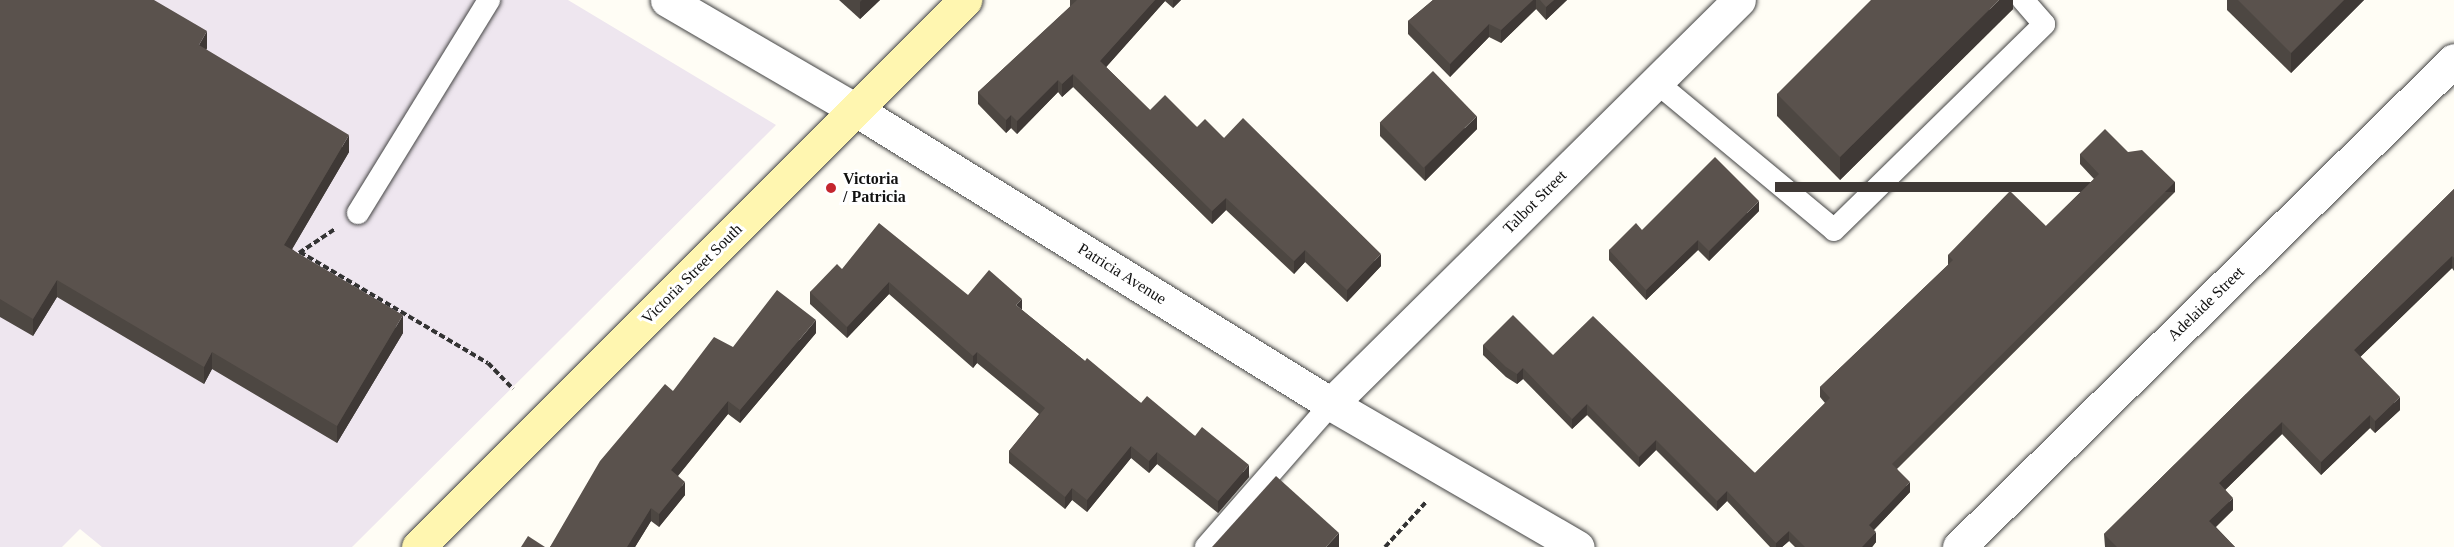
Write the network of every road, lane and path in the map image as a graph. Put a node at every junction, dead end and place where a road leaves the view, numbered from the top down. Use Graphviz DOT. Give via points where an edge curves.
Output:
graph roads {
  1 [pos="489,0"];
  2 [pos="667,0"];
  3 [pos="965,0"];
  4 [pos="1739,0"];
  5 [pos="2023,0"];
  6 [pos="2454,60"];
  7 [pos="1656,82"];
  8 [pos="856,110"];
  9 [pos="358,213"];
  10 [pos="300,252"];
  11 [pos="292,257"];
  12 [pos="513,389"];
  13 [pos="1331,404"];
  14 [pos="1431,496"];
  15 [pos="418,547"];
  16 [pos="1206,547"];
  17 [pos="1385,547"];
  18 [pos="1578,547"];
  19 [pos="1959,547"];
  1 -- 9 [label="lane"];
  2 -- 8 [label="street, Patricia Avenue"];
  3 -- 8 [label="main road, Victoria Street South"];
  4 -- 7 [label="street, Talbot Street"];
  5 -- 7 [label="lane" via="2044,24 1834,230"];
  6 -- 19 [label="street, Adelaide Street"];
  7 -- 13 [label="street, Talbot Street"];
  8 -- 13 [label="street, Patricia Avenue"];
  8 -- 15 [label="main road, Victoria Street South"];
  9 -- 10 [label="path"];
  10 -- 11 [label="path"];
  10 -- 12 [label="path" via="488,363"];
  13 -- 16 [label="lane"];
  13 -- 18 [label="street, Patricia Avenue"];
  14 -- 17 [label="path"];
}
